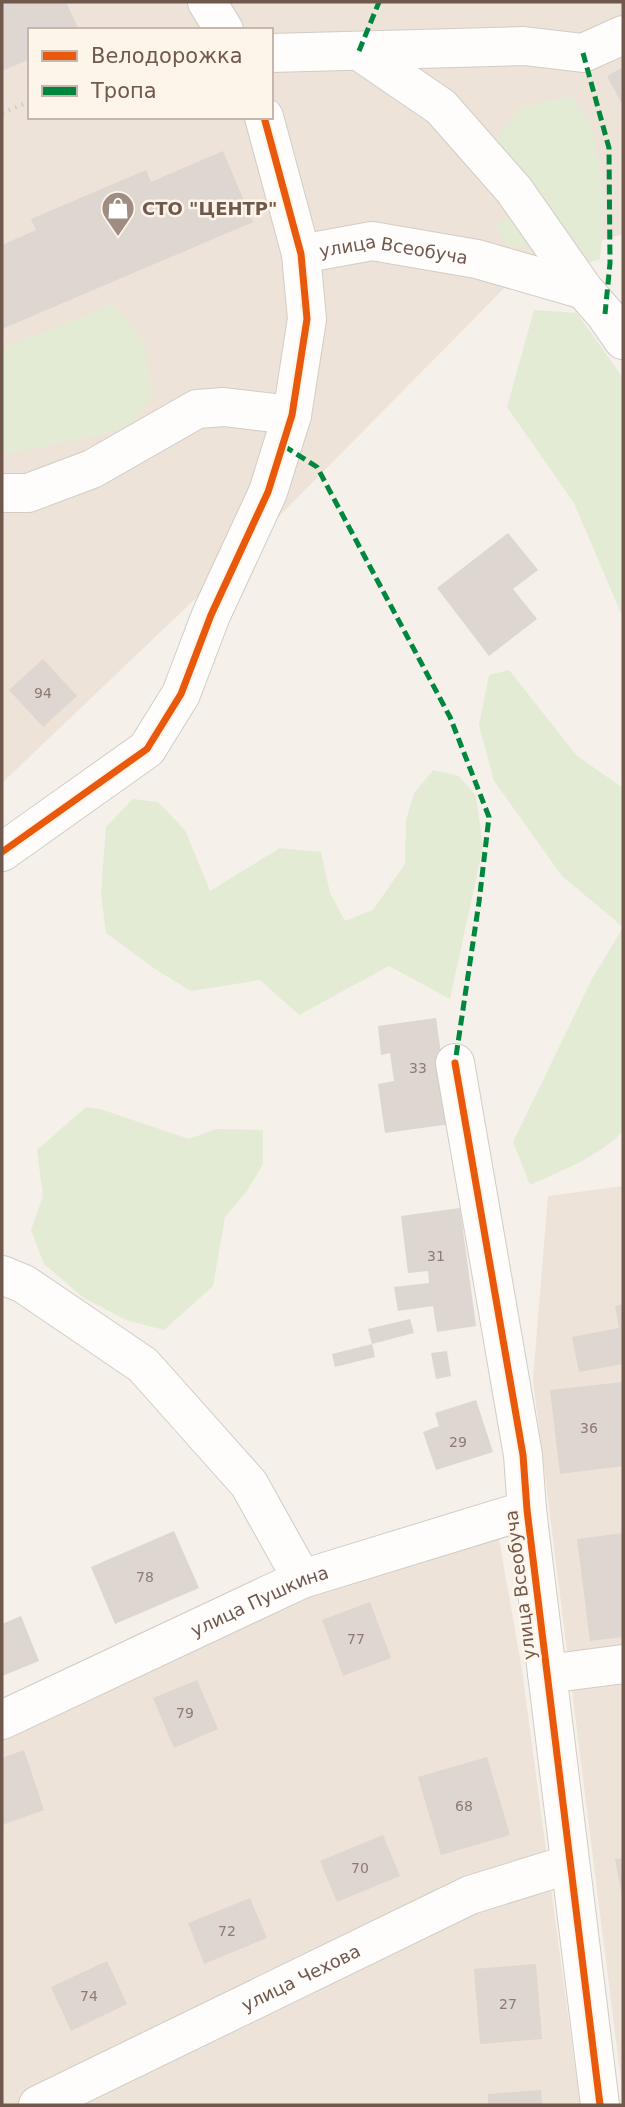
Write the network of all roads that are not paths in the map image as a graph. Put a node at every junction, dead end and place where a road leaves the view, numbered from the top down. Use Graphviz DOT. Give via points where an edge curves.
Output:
graph roads {
  1 [pos="207,2"];
  2 [pos="223,28"];
  3 [pos="623,36"];
  4 [pos="359,51"];
  5 [pos="273,53"];
  6 [pos="265,119"];
  7 [pos="301,254"];
  8 [pos="584,290"];
  9 [pos="623,340"];
  10 [pos="292,415"];
  11 [pos="2,493"];
  12 [pos="2,852"];
  13 [pos="455,1063"];
  14 [pos="2,1275"];
  15 [pos="527,1510"];
  16 [pos="302,1579"];
  17 [pos="623,1664"];
  18 [pos="547,1674"];
  19 [pos="2,1720"];
  20 [pos="570,1864"];
  21 [pos="38,2105"];
  22 [pos="600,2105"];
  1 -- 2 [label="street"];
  3 -- 4 [label="street" via="583,53 524,46"];
  4 -- 5 [label="street"];
  4 -- 8 [label="street" via="441,107 514,190"];
  6 -- 7 [label="street, улица Всеобуча"];
  7 -- 8 [label="street, улица Всеобуча" via="372,241 477,259"];
  7 -- 10 [label="street" via="307,319"];
  8 -- 9 [label="street"];
  10 -- 11 [label="street" via="224,407 197,409 92,469 28,493"];
  10 -- 12 [label="street" via="268,492 180,694 147,749"];
  13 -- 15 [label="street, улица Всеобуча" via="523,1455"];
  14 -- 16 [label="street" via="24,1284 143,1366 250,1484"];
  15 -- 16 [label="street, улица Пушкина"];
  15 -- 18 [label="street, улица Всеобуча"];
  16 -- 19 [label="street, улица Пушкина"];
  17 -- 18 [label="street"];
  18 -- 20 [label="street, улица Всеобуча"];
  20 -- 21 [label="street, улица Чехова" via="470,1895"];
  20 -- 22 [label="street, улица Всеобуча"];
}
